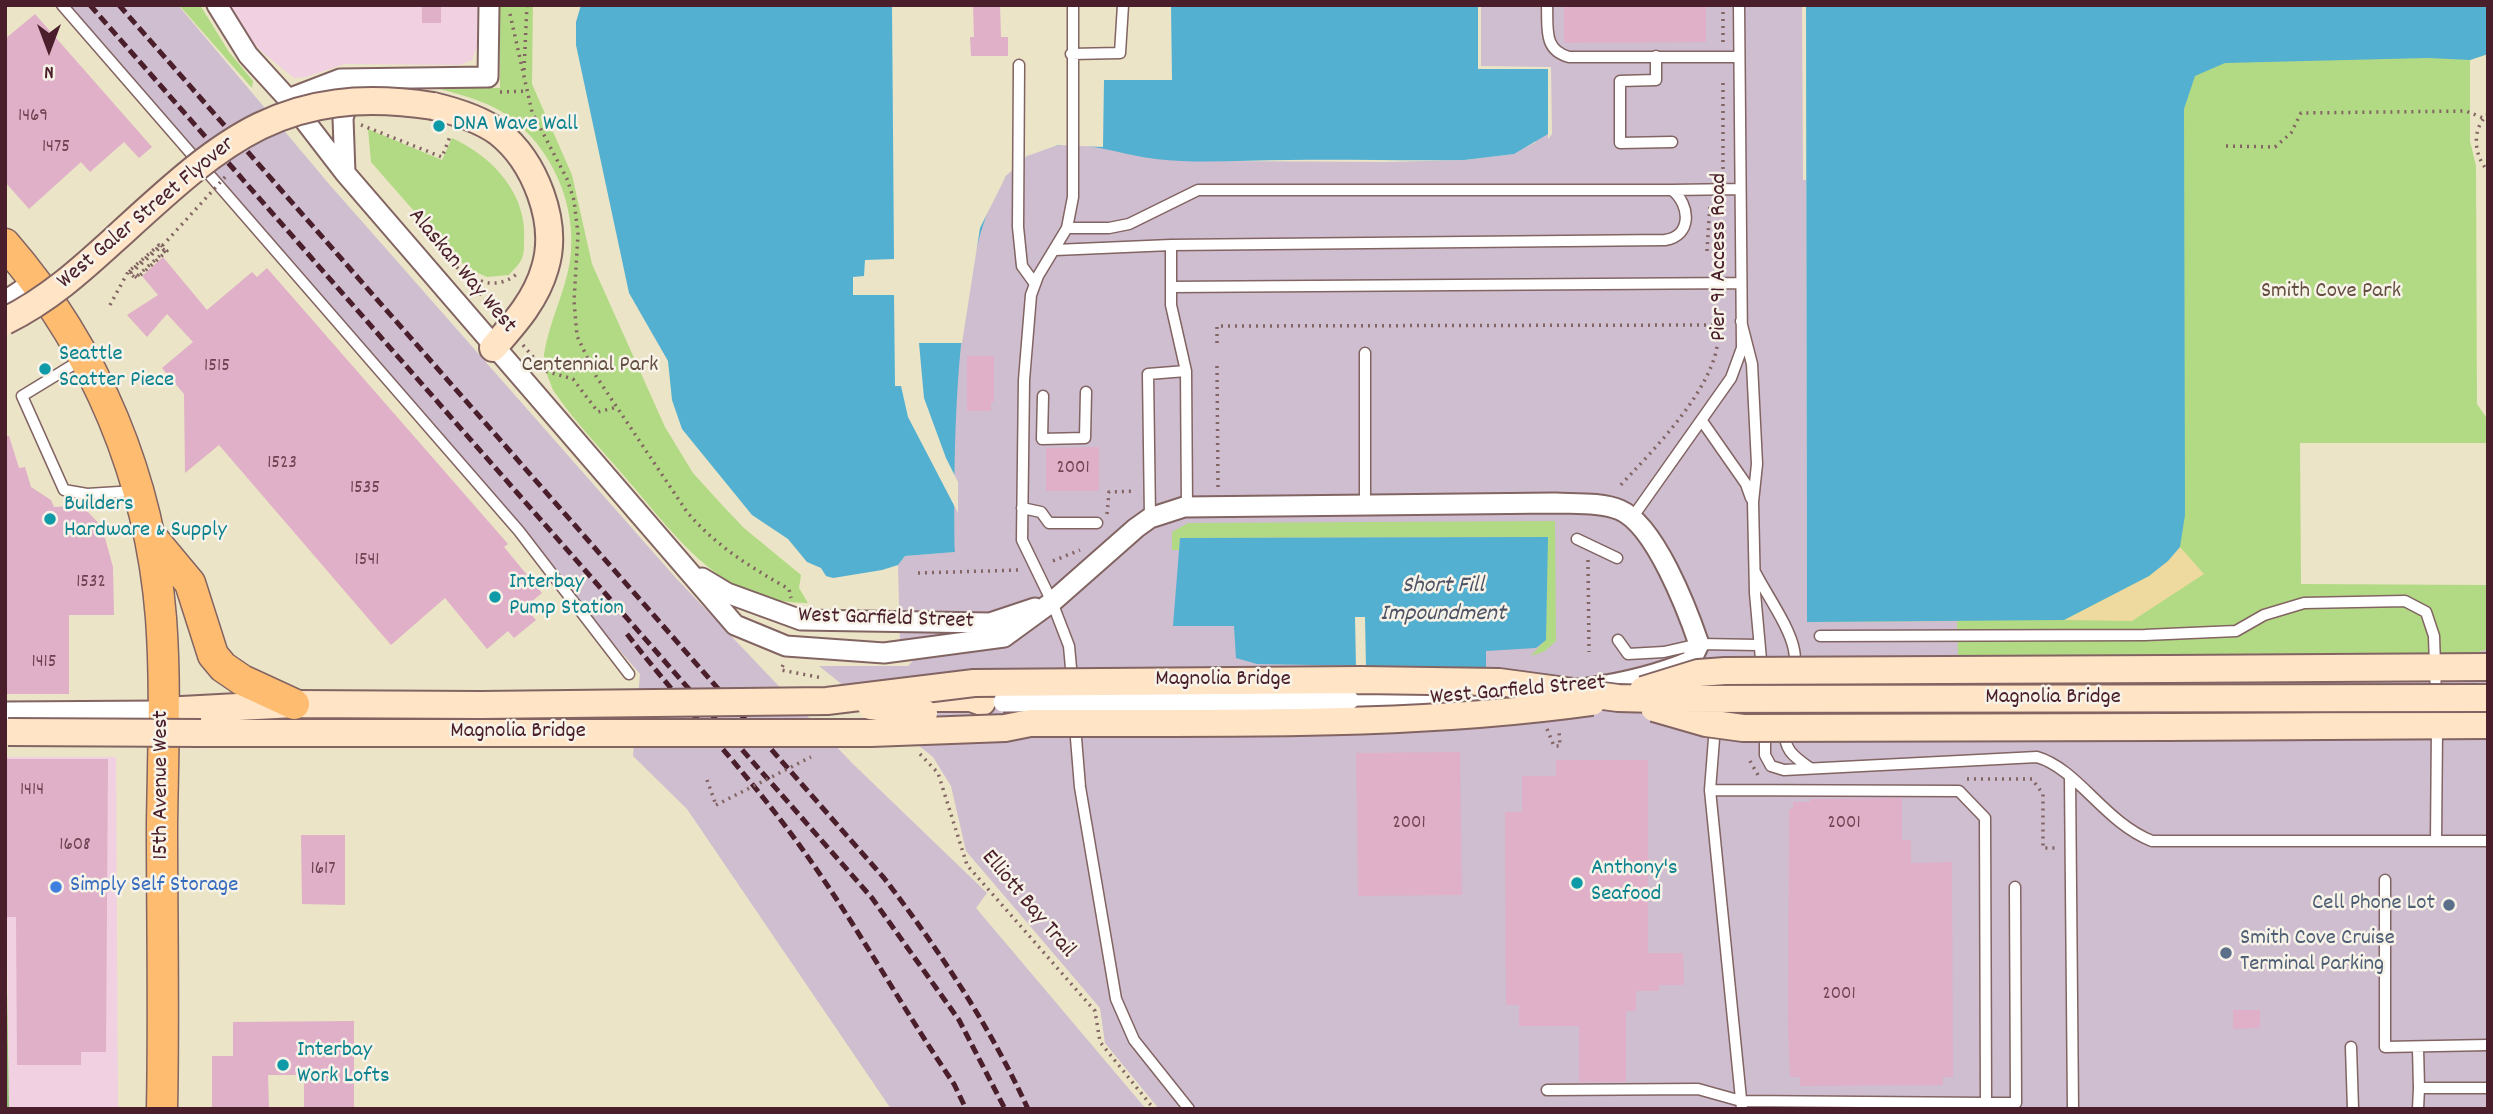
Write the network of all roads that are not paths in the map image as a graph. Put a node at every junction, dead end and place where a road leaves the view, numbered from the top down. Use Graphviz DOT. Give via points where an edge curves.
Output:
graph roads {
  1 [pos="62,5"];
  2 [pos="216,5"];
  3 [pos="489,5"];
  4 [pos="1073,5"];
  5 [pos="1123,5"];
  6 [pos="1547,5"];
  7 [pos="1739,5"];
  8 [pos="1071,54"];
  9 [pos="1656,57"];
  10 [pos="1739,57"];
  11 [pos="1018,65"];
  12 [pos="364,77"];
  13 [pos="288,99"];
  14 [pos="1672,142"];
  15 [pos="345,173"];
  16 [pos="1672,190"];
  17 [pos="1740,190"];
  18 [pos="1067,228"];
  19 [pos="5,244"];
  20 [pos="1171,245"];
  21 [pos="1055,250"];
  22 [pos="35,281"];
  23 [pos="1741,283"];
  24 [pos="1035,284"];
  25 [pos="1171,287"];
  26 [pos="5,301"];
  27 [pos="5,321"];
  28 [pos="1741,321"];
  29 [pos="493,348"];
  30 [pos="1365,353"];
  31 [pos="86,358"];
  32 [pos="1186,371"];
  33 [pos="1086,392"];
  34 [pos="1043,396"];
  35 [pos="1702,421"];
  36 [pos="1023,439"];
  37 [pos="1042,439"];
  38 [pos="135,478"];
  39 [pos="1753,502"];
  40 [pos="1366,505"];
  41 [pos="1187,507"];
  42 [pos="1022,508"];
  43 [pos="1150,518"];
  44 [pos="1632,518"];
  45 [pos="1097,523"];
  46 [pos="149,533"];
  47 [pos="1577,539"];
  48 [pos="1618,558"];
  49 [pos="685,568"];
  50 [pos="1755,571"];
  51 [pos="1052,602"];
  52 [pos="765,609"];
  53 [pos="735,625"];
  54 [pos="757,635"];
  55 [pos="1821,636"];
  56 [pos="1618,640"];
  57 [pos="1699,644"];
  58 [pos="1758,645"];
  59 [pos="2488,667"];
  60 [pos="2436,668"];
  61 [pos="629,674"];
  62 [pos="828,694"];
  63 [pos="861,697"];
  64 [pos="1618,698"];
  65 [pos="2488,698"];
  66 [pos="982,702"];
  67 [pos="294,704"];
  68 [pos="163,711"];
  69 [pos="5,712"];
  70 [pos="924,713"];
  71 [pos="1030,723"];
  72 [pos="2488,725"];
  73 [pos="2437,726"];
  74 [pos="5,732"];
  75 [pos="812,742"];
  76 [pos="1810,768"];
  77 [pos="2070,778"];
  78 [pos="1710,790"];
  79 [pos="2436,841"];
  80 [pos="2488,841"];
  81 [pos="2385,880"];
  82 [pos="2015,887"];
  83 [pos="2488,1045"];
  84 [pos="2351,1047"];
  85 [pos="2418,1048"];
  86 [pos="2418,1088"];
  87 [pos="2488,1088"];
  88 [pos="1548,1090"];
  89 [pos="1986,1103"];
  90 [pos="1742,1105"];
  91 [pos="162,1109"];
  92 [pos="1189,1109"];
  93 [pos="2073,1109"];
  94 [pos="2353,1109"];
  95 [pos="2418,1109"];
  1 -- 61 [label="lane" via="519,531"];
  2 -- 13 [label="street, Alaskan Way West" via="248,55"];
  3 -- 12 [label="street" via="488,84"];
  4 -- 8 [label="lane"];
  5 -- 8 [label="lane" via="1121,53"];
  6 -- 9 [label="lane" via="1548,43 1556,54"];
  7 -- 10 [label="lane, Pier 91 Access Road"];
  8 -- 18 [label="lane" via="1073,197"];
  9 -- 10 [label="lane"];
  9 -- 14 [label="lane" via="1656,80 1620,81 1620,143"];
  10 -- 17 [label="lane, Pier 91 Access Road"];
  11 -- 24 [label="lane" via="1018,227 1022,266"];
  12 -- 13 [label="street" via="326,82"];
  12 -- 15 [label="street" via="352,91 343,118"];
  13 -- 15 [label="street, Alaskan Way West"];
  15 -- 29 [label="street, Alaskan Way West"];
  16 -- 17 [label="lane"];
  16 -- 18 [label="lane" via="1198,190 1129,224"];
  16 -- 20 [label="lane" via="1684,203 1686,222 1675,238 1665,240"];
  17 -- 23 [label="lane, Pier 91 Access Road"];
  18 -- 21 [label="lane"];
  19 -- 22 [label="main road, 15th Avenue West"];
  20 -- 21 [label="lane"];
  20 -- 25 [label="lane"];
  21 -- 24 [label="lane"];
  22 -- 26 [label="street"];
  22 -- 31 [label="main road, 15th Avenue West"];
  23 -- 25 [label="lane"];
  23 -- 28 [label="lane, Pier 91 Access Road"];
  24 -- 36 [label="lane" via="1027,327"];
  25 -- 32 [label="lane" via="1172,316"];
  27 -- 29 [label="main road, West Galer Street Flyover, bridge" via="51,295 242,133 305,108 397,100 437,117 456,111 497,132 516,151 537,186 550,231 545,268 528,306"];
  28 -- 35 [label="lane, Pier 91 Access Road" via="1742,348 1736,368"];
  28 -- 39 [label="lane" via="1752,364 1757,464"];
  29 -- 49 [label="street, Alaskan Way West"];
  30 -- 40 [label="lane"];
  31 -- 38 [label="main road, 15th Avenue West"];
  31 -- 38 [label="lane" via="22,396 64,491 88,494"];
  32 -- 41 [label="lane"];
  32 -- 43 [label="lane" via="1148,374"];
  33 -- 37 [label="lane" via="1085,438"];
  34 -- 37 [label="lane"];
  35 -- 39 [label="lane" via="1746,484"];
  35 -- 44 [label="lane, Pier 91 Access Road"];
  36 -- 37 [label="lane"];
  36 -- 42 [label="lane"];
  38 -- 46 [label="main road, 15th Avenue West"];
  39 -- 50 [label="lane"];
  40 -- 41 [label="street, West Garfield Street"];
  40 -- 44 [label="street, West Garfield Street" via="1555,503 1606,506"];
  41 -- 43 [label="street, West Garfield Street"];
  42 -- 45 [label="lane" via="1041,512 1049,523"];
  42 -- 51 [label="lane" via="1022,540"];
  43 -- 51 [label="street, West Garfield Street"];
  44 -- 57 [label="street" via="1680,591"];
  46 -- 67 [label="main road" via="190,583 213,654 223,667"];
  46 -- 68 [label="main road, 15th Avenue West" via="161,619"];
  47 -- 48 [label="lane"];
  49 -- 52 [label="street, West Garfield Street"];
  49 -- 53 [label="street, Alaskan Way West"];
  50 -- 58 [label="lane"];
  50 -- 76 [label="lane" via="1794,647 1786,739 1791,753"];
  51 -- 52 [label="street, West Garfield Street" via="990,622 801,620"];
  51 -- 54 [label="street, West Garfield Street" via="1004,637 884,653 786,646"];
  51 -- 92 [label="lane" via="1069,646 1080,787 1116,999 1135,1040"];
  52 -- 54 [label="street"];
  53 -- 54 [label="street, West Garfield Street"];
  55 -- 60 [label="lane" via="2236,631 2264,615 2304,603 2405,601 2426,612 2434,636"];
  56 -- 57 [label="lane" via="1628,654"];
  57 -- 58 [label="lane"];
  57 -- 66 [label="street, West Garfield Street, bridge" via="1691,661 1630,682 1557,693 1349,700"];
  57 -- 78 [label="lane" via="1718,710"];
  58 -- 76 [label="lane" via="1767,761 1784,770"];
  59 -- 60 [label="main road"];
  60 -- 64 [label="main road, bridge" via="1725,671 1698,673"];
  60 -- 73 [label="lane"];
  62 -- 63 [label="main road, Magnolia Bridge, bridge"];
  62 -- 67 [label="main road, Magnolia Bridge, bridge"];
  62 -- 70 [label="main road, Magnolia Bridge, bridge"];
  63 -- 64 [label="main road, Magnolia Bridge, bridge" via="974,683 1361,680 1507,682"];
  63 -- 66 [label="main road, bridge" via="971,698"];
  64 -- 65 [label="main road, Magnolia Bridge, bridge"];
  64 -- 71 [label="main road, Magnolia Bridge, bridge" via="1535,710 1354,721"];
  64 -- 73 [label="main road, bridge" via="1706,723 1744,728"];
  66 -- 70 [label="main road"];
  67 -- 68 [label="main road"];
  68 -- 69 [label="street"];
  68 -- 91 [label="main road, 15th Avenue West"];
  70 -- 71 [label="main road, Magnolia Bridge, bridge"];
  70 -- 75 [label="main road, bridge" via="884,721 825,723"];
  71 -- 75 [label="main road, Magnolia Bridge, bridge"];
  72 -- 73 [label="main road"];
  73 -- 79 [label="lane"];
  74 -- 75 [label="main road, Magnolia Bridge, bridge"];
  76 -- 77 [label="lane" via="2037,757 2058,766"];
  77 -- 79 [label="lane" via="2112,818 2152,841"];
  77 -- 93 [label="lane"];
  78 -- 89 [label="lane" via="1959,791 1985,818"];
  78 -- 90 [label="lane"];
  79 -- 80 [label="lane"];
  81 -- 85 [label="lane" via="2385,1047"];
  82 -- 89 [label="lane" via="2017,1103"];
  83 -- 85 [label="lane"];
  84 -- 94 [label="lane"];
  85 -- 86 [label="lane"];
  86 -- 87 [label="lane"];
  86 -- 95 [label="lane"];
  88 -- 90 [label="lane" via="1698,1089"];
  89 -- 90 [label="lane"];
}
